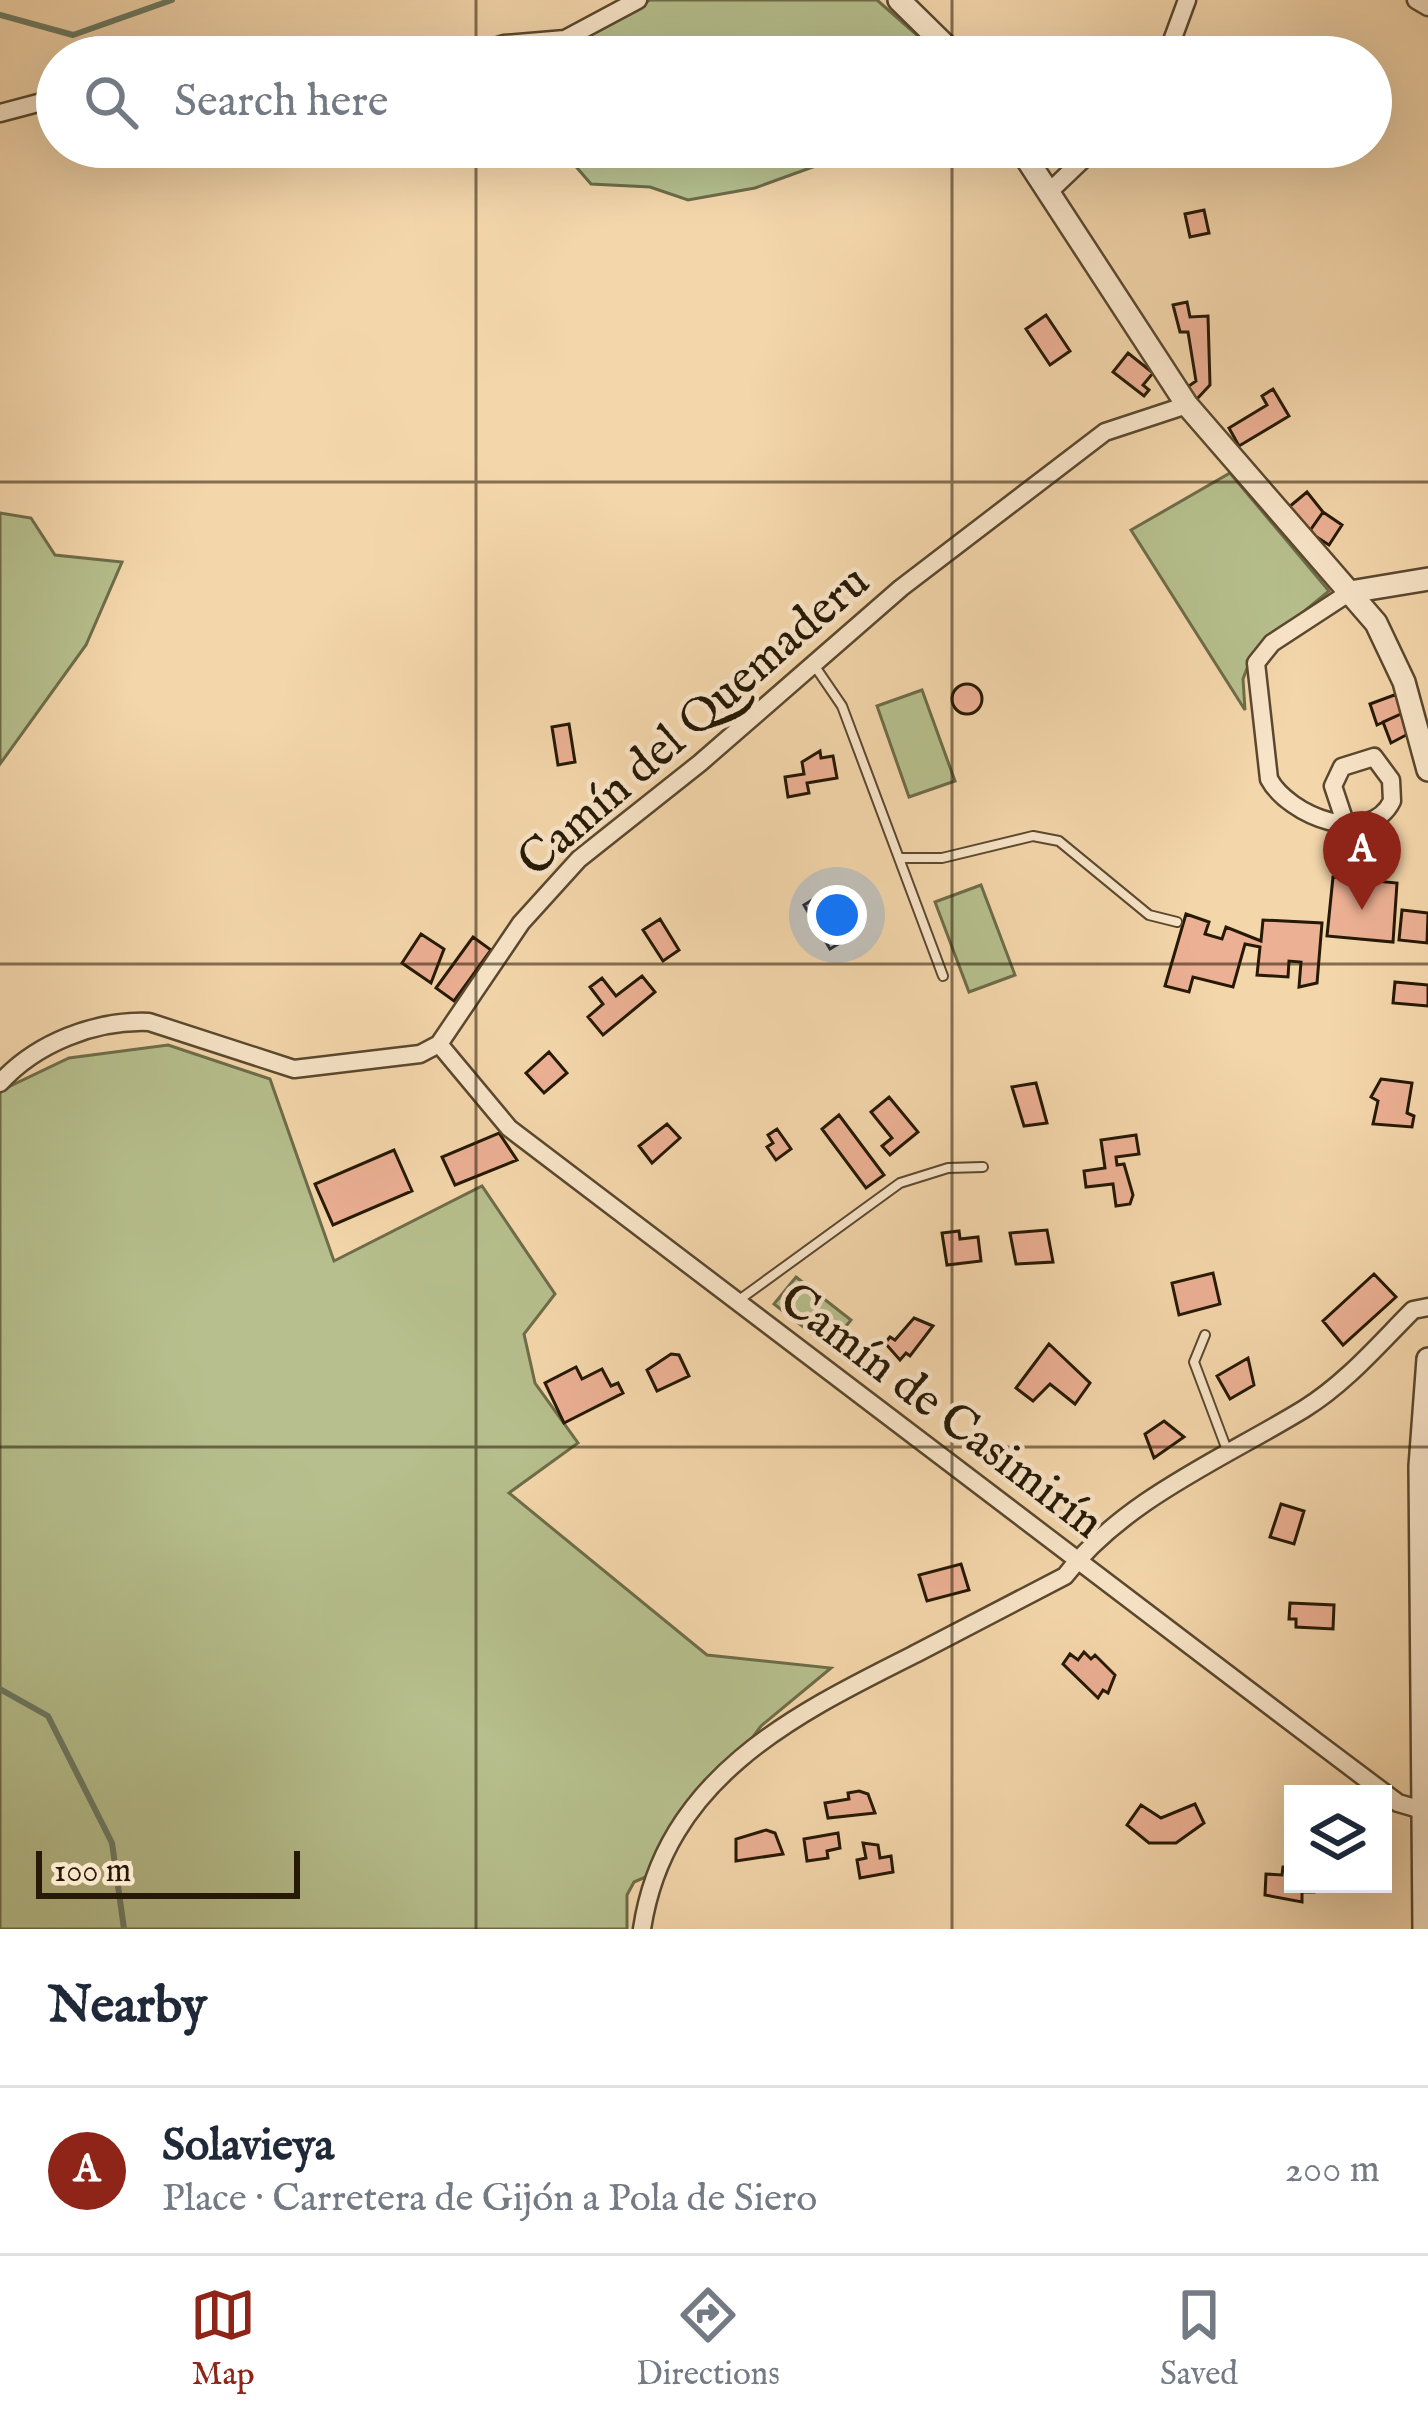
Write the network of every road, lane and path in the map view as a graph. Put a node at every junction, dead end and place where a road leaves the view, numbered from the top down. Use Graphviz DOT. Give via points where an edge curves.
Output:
graph roads {
  1 [pos="638,0"];
  2 [pos="899,0"];
  3 [pos="1187,0"];
  4 [pos="1416,0"];
  5 [pos="1428,7"];
  6 [pos="571,36"];
  7 [pos="936,36"];
  8 [pos="1174,36"];
  9 [pos="36,104"];
  10 [pos="0,113"];
  11 [pos="1033,168"];
  12 [pos="1074,168"];
  13 [pos="1049,192"];
  14 [pos="1187,405"];
  15 [pos="1423,579"];
  16 [pos="1350,592"];
  17 [pos="1376,623"];
  18 [pos="814,664"];
  19 [pos="1420,706"];
  20 [pos="1428,770"];
  21 [pos="1345,822"];
  22 [pos="899,858"];
  23 [pos="1177,922"];
  24 [pos="943,976"];
  25 [pos="439,1044"];
  26 [pos="0,1083"];
  27 [pos="983,1167"];
  28 [pos="738,1301"];
  29 [pos="1428,1307"];
  30 [pos="1205,1335"];
  31 [pos="1428,1358"];
  32 [pos="1227,1450"];
  33 [pos="1076,1562"];
  34 [pos="1423,1810"];
  35 [pos="642,1929"];
  36 [pos="1424,1929"];
  1 -- 6 [label="street"];
  2 -- 7 [label="street"];
  3 -- 8 [label="street"];
  4 -- 5 [label="street"];
  9 -- 10 [label="street"];
  11 -- 13 [label="street"];
  12 -- 13 [label="street"];
  13 -- 14 [label="street"];
  14 -- 16 [label="street"];
  14 -- 18 [label="street, Camín del Quemaderu" via="1105,432"];
  15 -- 16 [label="street"];
  15 -- 17 [label="street" via="1396,588"];
  16 -- 17 [label="street"];
  16 -- 21 [label="street" via="1272,643 1256,663 1272,786 1316,819"];
  17 -- 19 [label="street"];
  18 -- 22 [label="lane" via="842,706"];
  18 -- 25 [label="street, Camín del Quemaderu" via="579,860 521,923"];
  19 -- 20 [label="street"];
  22 -- 23 [label="lane" via="942,858 1033,836 1059,841 1149,915"];
  22 -- 24 [label="lane"];
  25 -- 26 [label="street" via="420,1054 294,1069 130,1021 45,1047"];
  25 -- 28 [label="street, Camín de Casimirín" via="509,1128"];
  27 -- 28 [label="lane" via="900,1183"];
  28 -- 33 [label="street, Camín de Casimirín"];
  29 -- 32 [label="street" via="1413,1310 1305,1408"];
  30 -- 32 [label="lane" via="1194,1362"];
  31 -- 34 [label="street" via="1420,1466"];
  32 -- 33 [label="street"];
  33 -- 34 [label="street, Camín de Casimirín" via="1398,1802"];
  33 -- 35 [label="street" via="1064,1576 810,1704 760,1741 679,1829"];
  34 -- 36 [label="street"];
}
